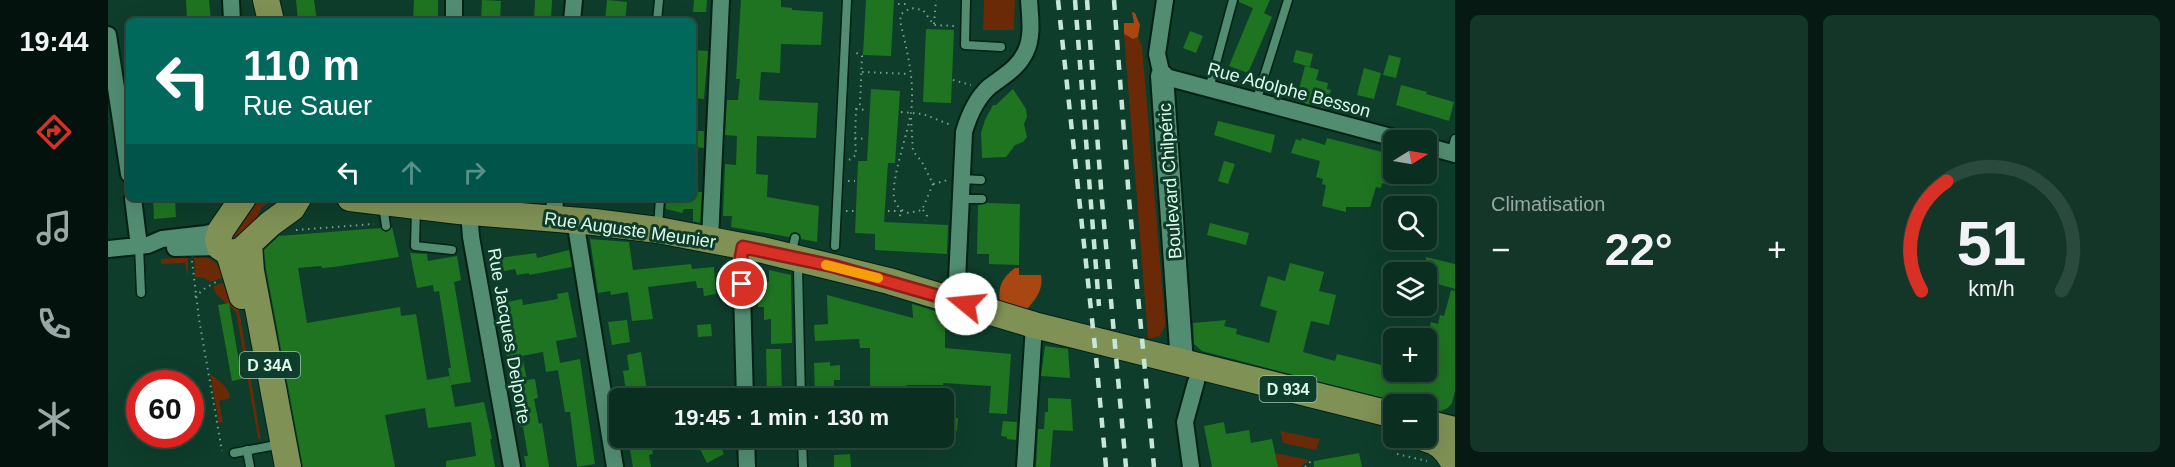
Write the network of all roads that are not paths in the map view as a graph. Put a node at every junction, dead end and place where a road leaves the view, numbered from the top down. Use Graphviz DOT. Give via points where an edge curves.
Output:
graph roads {
  1 [pos="231,0"];
  2 [pos="253,0"];
  3 [pos="266,0"];
  4 [pos="454,0"];
  5 [pos="574,0"];
  6 [pos="659,0"];
  7 [pos="721,0"];
  8 [pos="848,0"];
  9 [pos="966,0"];
  10 [pos="1029,0"];
  11 [pos="1165,0"];
  12 [pos="1233,0"];
  13 [pos="1288,0"];
  14 [pos="232,18"];
  15 [pos="256,18"];
  16 [pos="270,18"];
  17 [pos="454,18"];
  18 [pos="572,18"];
  19 [pos="657,18"];
  20 [pos="108,35"];
  21 [pos="1000,46"];
  22 [pos="1162,75"];
  23 [pos="1209,90"];
  24 [pos="1256,102"];
  25 [pos="1383,135"];
  26 [pos="1437,147"];
  27 [pos="1454,148"];
  28 [pos="126,154"];
  29 [pos="961,179"];
  30 [pos="981,180"];
  31 [pos="961,199"];
  32 [pos="982,199"];
  33 [pos="134,201"];
  34 [pos="242,201"];
  35 [pos="296,201"];
  36 [pos="356,201"];
  37 [pos="660,201"];
  38 [pos="413,204"];
  39 [pos="462,207"];
  40 [pos="562,212"];
  41 [pos="658,230"];
  42 [pos="710,240"];
  43 [pos="230,243"];
  44 [pos="144,245"];
  45 [pos="835,246"];
  46 [pos="743,247"];
  47 [pos="108,249"];
  48 [pos="452,250"];
  49 [pos="795,251"];
  50 [pos="141,292"];
  51 [pos="956,301"];
  52 [pos="1034,325"];
  53 [pos="1189,373"];
  54 [pos="745,388"];
  55 [pos="801,388"];
  56 [pos="1383,413"];
  57 [pos="1437,426"];
  58 [pos="1455,430"];
  59 [pos="1383,438"];
  60 [pos="1437,444"];
  61 [pos="746,448"];
  62 [pos="802,448"];
  63 [pos="234,453"];
  64 [pos="264,454"];
  65 [pos="1448,460"];
  66 [pos="250,467"];
  67 [pos="288,467"];
  68 [pos="512,467"];
  69 [pos="615,467"];
  70 [pos="747,467"];
  71 [pos="803,467"];
  72 [pos="1025,467"];
  73 [pos="1191,467"];
  1 -- 14 [label="street"];
  2 -- 15 [label="main road"];
  3 -- 16 [label="main road"];
  4 -- 17 [label="street"];
  5 -- 18 [label="street"];
  6 -- 19 [label="lane"];
  7 -- 42 [label="street"];
  8 -- 45 [label="lane"];
  9 -- 21 [label="lane" via="965,45"];
  10 -- 29 [label="street" via="1030,35 1026,51 1014,69 988,88 970,113 964,132"];
  11 -- 22 [label="street, Boulevard Chilpéric" via="1157,54"];
  12 -- 23 [label="lane"];
  13 -- 24 [label="lane"];
  20 -- 28 [label="street"];
  22 -- 23 [label="street, Rue Adolphe Besson"];
  22 -- 53 [label="street, Boulevard Chilpéric"];
  23 -- 24 [label="street, Rue Adolphe Besson"];
  24 -- 25 [label="street, Rue Adolphe Besson"];
  26 -- 27 [label="street"];
  29 -- 30 [label="lane"];
  29 -- 31 [label="street"];
  31 -- 32 [label="lane"];
  31 -- 51 [label="street"];
  33 -- 44 [label="street"];
  34 -- 43 [label="main road"];
  35 -- 43 [label="main road" via="270,224"];
  36 -- 38 [label="main road, Rue Auguste Meunier / D 934" via="385,217"];
  37 -- 41 [label="lane"];
  38 -- 39 [label="main road, Rue Auguste Meunier / D 934"];
  38 -- 48 [label="lane" via="415,246"];
  39 -- 40 [label="main road, Rue Auguste Meunier / D 934"];
  39 -- 68 [label="street, Rue Jacques Delporte" via="471,237"];
  40 -- 41 [label="main road, Rue Auguste Meunier / D 934"];
  40 -- 69 [label="street"];
  41 -- 42 [label="main road, Rue Auguste Meunier / D 934"];
  42 -- 46 [label="main road, Rue Auguste Meunier / D 934"];
  43 -- 44 [label="street" via="206,234"];
  43 -- 64 [label="main road, D 34A" via="246,314"];
  43 -- 67 [label="main road, D 34A" via="252,271 270,343"];
  44 -- 47 [label="street"];
  44 -- 50 [label="lane"];
  46 -- 49 [label="main road, Rue Auguste Meunier / D 934"];
  46 -- 54 [label="street"];
  49 -- 51 [label="main road, Rue Auguste Meunier / D 934"];
  49 -- 55 [label="lane"];
  51 -- 52 [label="main road, Rue Auguste Meunier / D 934"];
  52 -- 53 [label="main road, Rue Auguste Meunier / D 934"];
  52 -- 72 [label="street"];
  53 -- 56 [label="main road, D 934"];
  53 -- 59 [label="main road, D 934" via="1230,393"];
  53 -- 73 [label="street" via="1185,422"];
  57 -- 58 [label="main road"];
  60 -- 65 [label="main road" via="1446,449"];
  61 -- 70 [label="street"];
  62 -- 71 [label="lane"];
  63 -- 64 [label="lane"];
  64 -- 66 [label="lane"];
}
